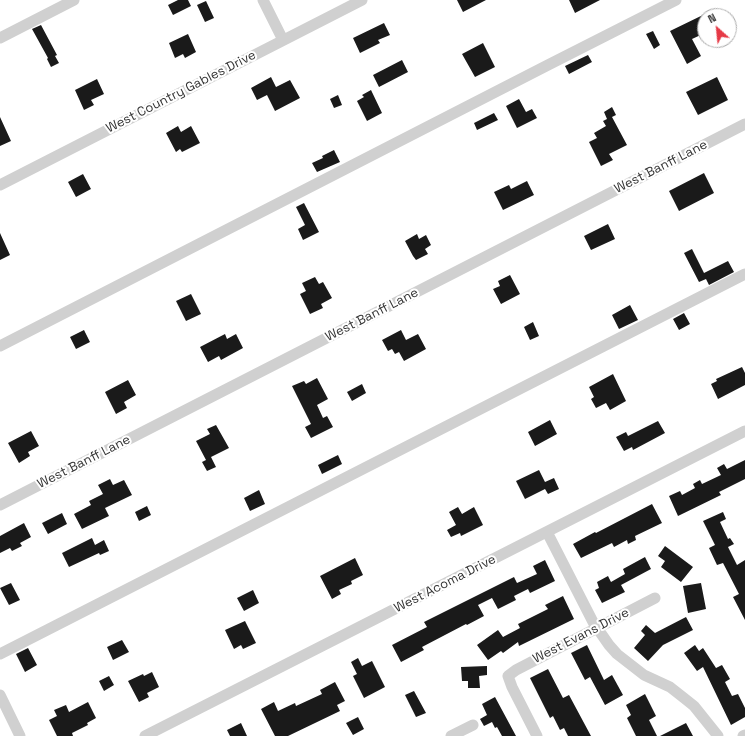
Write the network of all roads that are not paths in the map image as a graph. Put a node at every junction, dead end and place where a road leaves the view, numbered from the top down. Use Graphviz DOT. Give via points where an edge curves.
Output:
graph roads {
  1 [pos="74,0"];
  2 [pos="263,0"];
  3 [pos="362,0"];
  4 [pos="676,0"];
  5 [pos="0,38"];
  6 [pos="283,40"];
  7 [pos="745,124"];
  8 [pos="0,185"];
  9 [pos="745,274"];
  10 [pos="0,346"];
  11 [pos="745,431"];
  12 [pos="0,505"];
  13 [pos="548,532"];
  14 [pos="655,598"];
  15 [pos="597,629"];
  16 [pos="0,654"];
  17 [pos="0,695"];
  18 [pos="473,725"];
  19 [pos="20,736"];
  20 [pos="145,736"];
  21 [pos="451,736"];
  22 [pos="537,736"];
  23 [pos="718,736"];
  1 -- 5 [label="street"];
  2 -- 6 [label="street"];
  3 -- 6 [label="street, West Country Gables Drive"];
  4 -- 10 [label="street"];
  6 -- 8 [label="street, West Country Gables Drive"];
  7 -- 12 [label="street, West Banff Lane"];
  9 -- 16 [label="street"];
  11 -- 13 [label="street, West Acoma Drive"];
  13 -- 15 [label="street"];
  13 -- 20 [label="street, West Acoma Drive"];
  14 -- 15 [label="street, West Evans Drive"];
  15 -- 22 [label="street, West Evans Drive" via="508,676"];
  15 -- 23 [label="street" via="617,654 644,675 681,690"];
  17 -- 19 [label="street"];
  18 -- 21 [label="street"];
}
